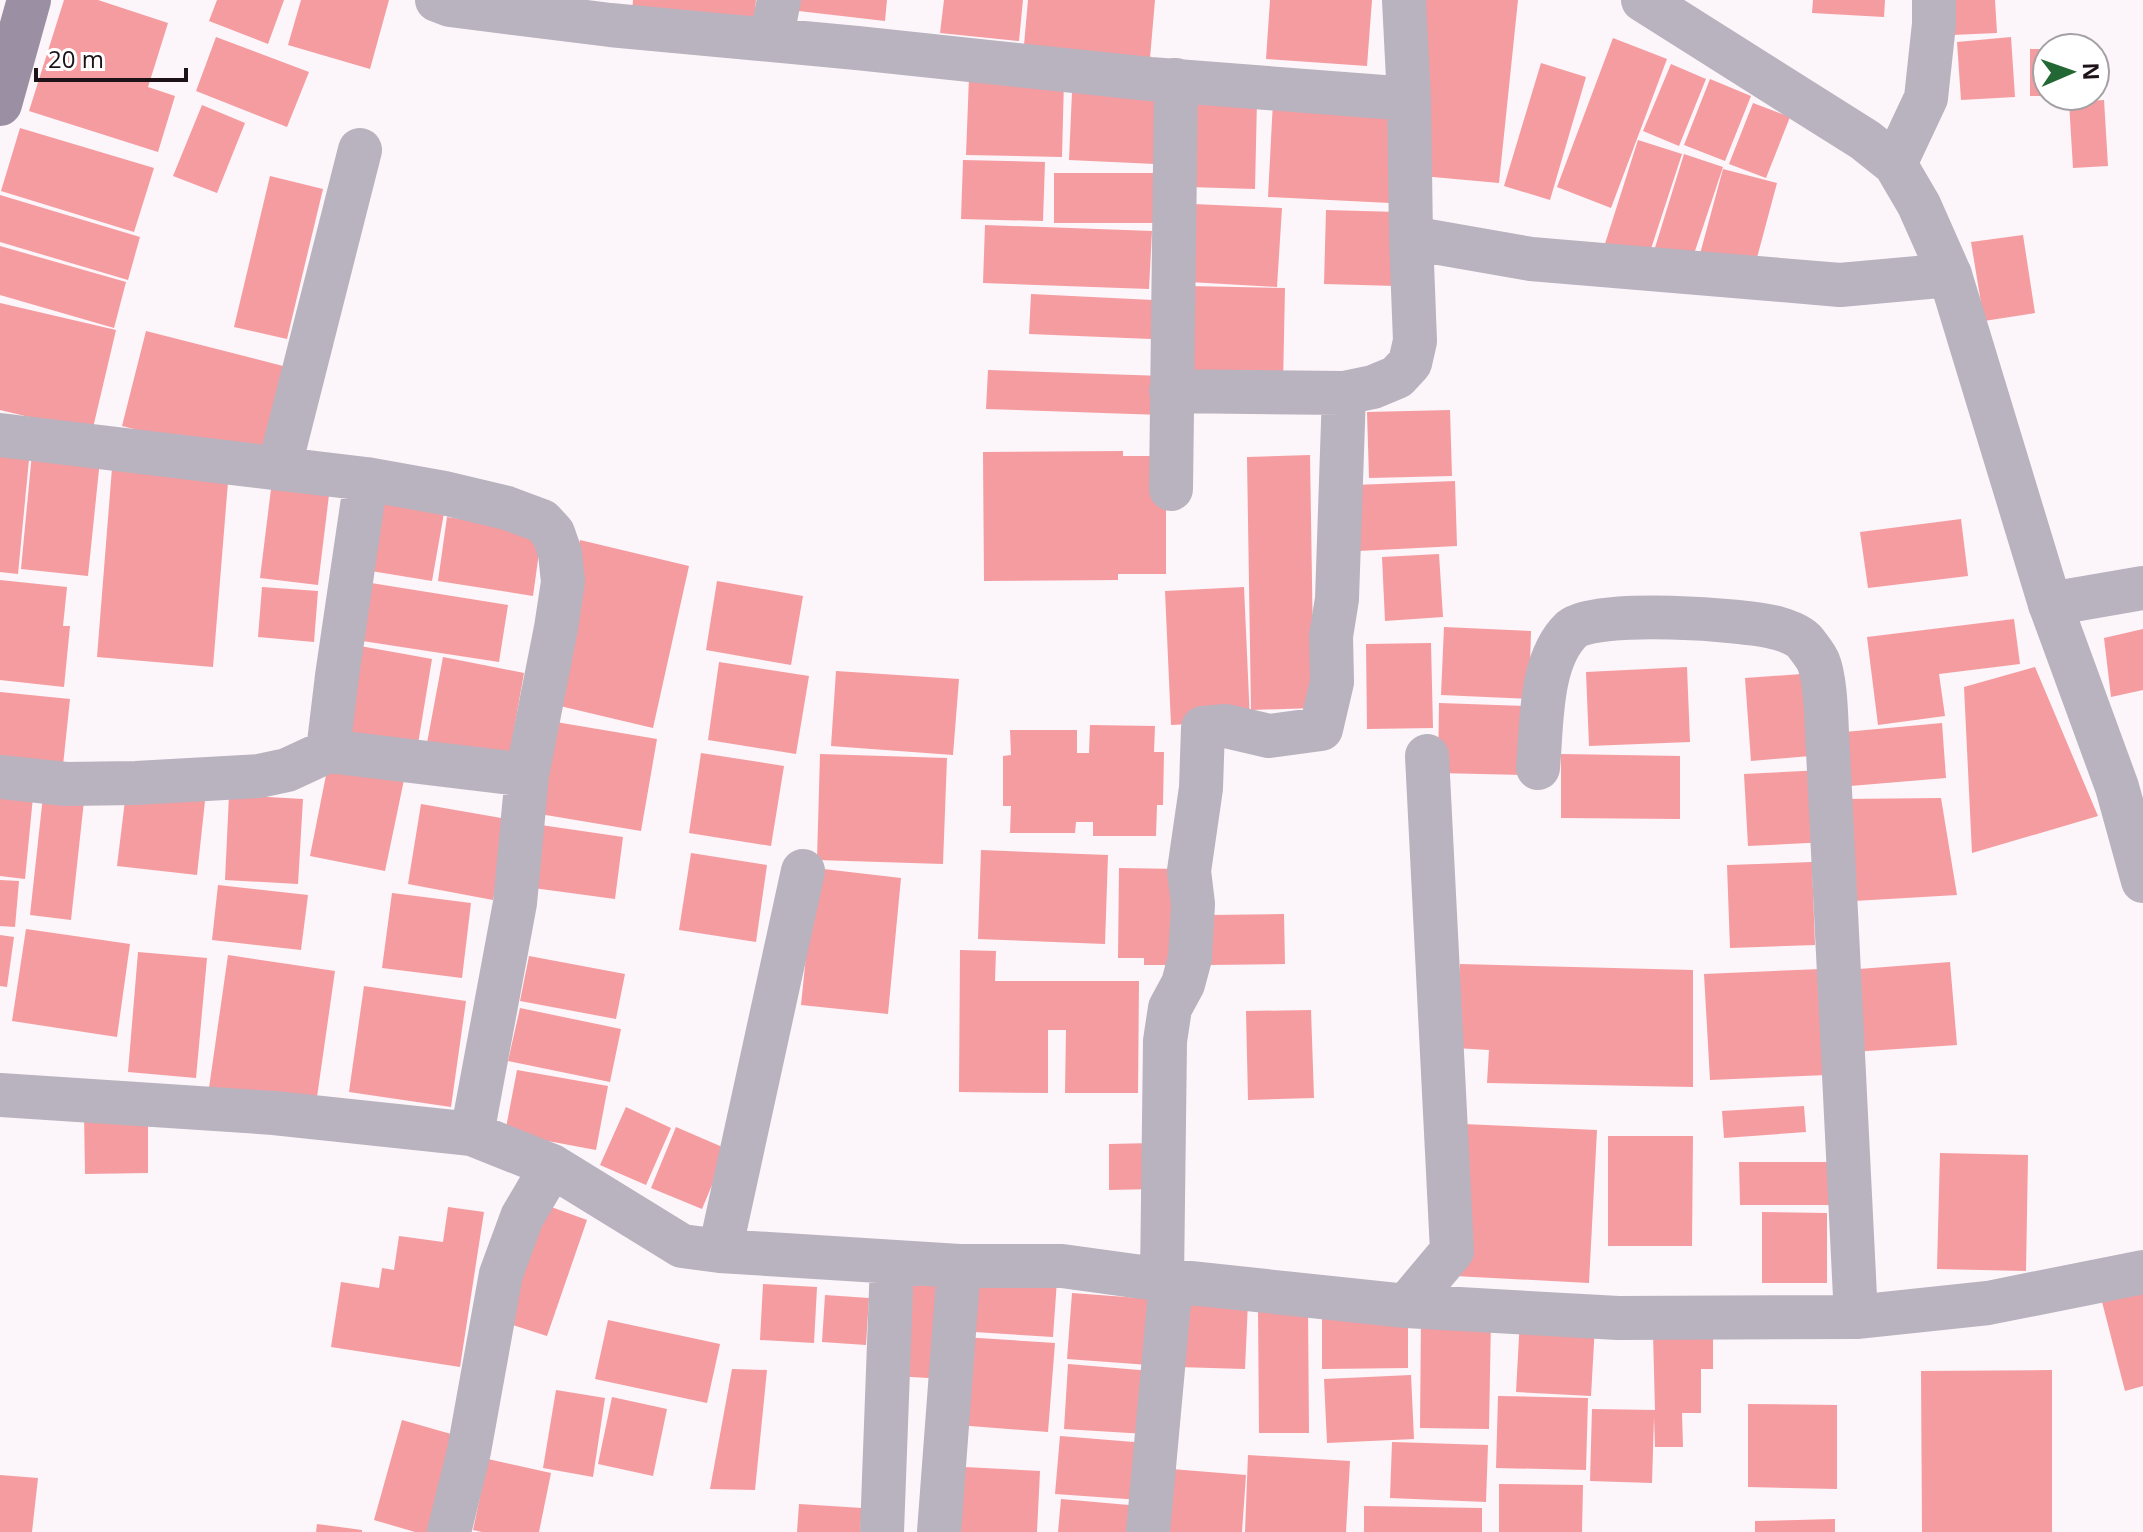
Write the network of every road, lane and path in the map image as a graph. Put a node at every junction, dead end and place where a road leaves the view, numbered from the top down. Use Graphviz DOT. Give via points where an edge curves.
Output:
graph roads {
  1 [pos="437,0"];
  2 [pos="1404,0"];
  3 [pos="1643,0"];
  4 [pos="1934,0"];
  5 [pos="17,18"];
  6 [pos="775,20"];
  7 [pos="1176,80"];
  8 [pos="1409,99"];
  9 [pos="0,104"];
  10 [pos="360,150"];
  11 [pos="1895,164"];
  12 [pos="1411,238"];
  13 [pos="1950,275"];
  14 [pos="1171,391"];
  15 [pos="1344,393"];
  16 [pos="0,435"];
  17 [pos="279,469"];
  18 [pos="366,479"];
  19 [pos="1171,489"];
  20 [pos="2143,588"];
  21 [pos="2050,604"];
  22 [pos="328,751"];
  23 [pos="1427,756"];
  24 [pos="1538,768"];
  25 [pos="527,775"];
  26 [pos="0,777"];
  27 [pos="803,871"];
  28 [pos="2143,881"];
  29 [pos="0,1095"];
  30 [pos="472,1134"];
  31 [pos="552,1166"];
  32 [pos="720,1251"];
  33 [pos="892,1263"];
  34 [pos="959,1266"];
  35 [pos="2143,1272"];
  36 [pos="1166,1280"];
  37 [pos="1406,1306"];
  38 [pos="1856,1317"];
  39 [pos="449,1532"];
  40 [pos="882,1532"];
  41 [pos="939,1532"];
  42 [pos="1148,1532"];
  1 -- 6 [label="street" via="610,25"];
  2 -- 8 [label="street"];
  3 -- 11 [label="street"];
  4 -- 11 [label="street" via="1926,98"];
  5 -- 9 [label="main road"];
  6 -- 7 [label="street"];
  7 -- 8 [label="street"];
  7 -- 14 [label="street"];
  8 -- 12 [label="street"];
  10 -- 17 [label="street"];
  11 -- 13 [label="street"];
  12 -- 13 [label="street" via="1531,259 1840,285"];
  12 -- 15 [label="street" via="1415,341 1410,363 1397,377"];
  13 -- 21 [label="street"];
  14 -- 15 [label="street"];
  14 -- 19 [label="street"];
  15 -- 36 [label="street" via="1332,682 1321,729 1269,736 1226,726 1203,728 1189,871 1190,958 1170,1008 1165,1041"];
  16 -- 17 [label="street"];
  17 -- 18 [label="street"];
  18 -- 22 [label="street"];
  18 -- 25 [label="street" via="507,508 542,521 553,533 563,582"];
  20 -- 21 [label="street"];
  21 -- 28 [label="street" via="2117,787"];
  22 -- 25 [label="street"];
  22 -- 26 [label="street" via="259,776 122,784"];
  23 -- 37 [label="street" via="1452,1251"];
  24 -- 38 [label="street" via="1546,680 1557,648 1574,626 1657,616 1738,622 1777,628 1802,639 1818,660 1828,751"];
  25 -- 30 [label="street" via="515,903"];
  27 -- 32 [label="street"];
  29 -- 30 [label="street" via="274,1113"];
  30 -- 31 [label="street"];
  31 -- 32 [label="street" via="682,1246"];
  31 -- 39 [label="street" via="522,1217 501,1274"];
  32 -- 33 [label="street"];
  33 -- 34 [label="street"];
  33 -- 40 [label="street"];
  34 -- 36 [label="street" via="1062,1266"];
  34 -- 41 [label="street"];
  35 -- 38 [label="street" via="1988,1303"];
  36 -- 37 [label="street"];
  36 -- 42 [label="street"];
  37 -- 38 [label="street" via="1618,1318"];
}
